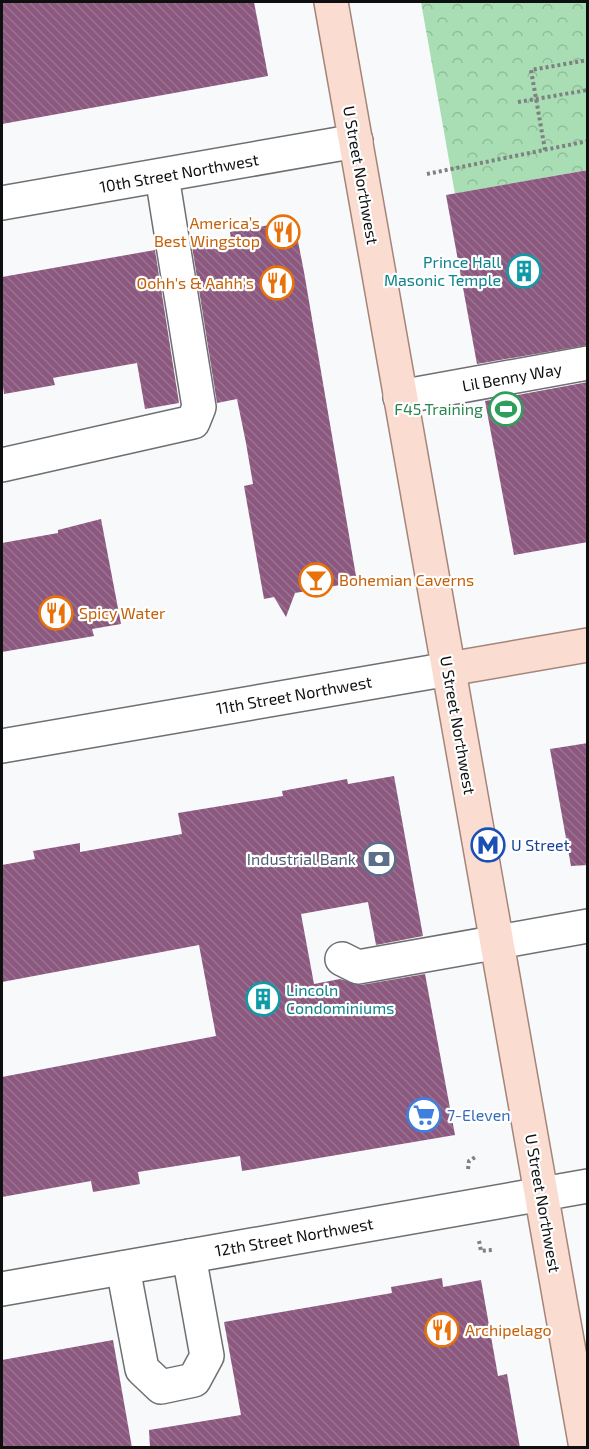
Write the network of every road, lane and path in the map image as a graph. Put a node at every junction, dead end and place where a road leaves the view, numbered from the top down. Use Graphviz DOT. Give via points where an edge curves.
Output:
graph roads {
  1 [pos="331,2"];
  2 [pos="588,60"];
  3 [pos="588,90"];
  4 [pos="536,99"];
  5 [pos="518,102"];
  6 [pos="356,141"];
  7 [pos="588,141"];
  8 [pos="545,150"];
  9 [pos="427,174"];
  10 [pos="162,176"];
  11 [pos="2,203"];
  12 [pos="588,363"];
  13 [pos="400,397"];
  14 [pos="2,465"];
  15 [pos="588,645"];
  16 [pos="449,669"];
  17 [pos="2,746"];
  18 [pos="588,926"];
  19 [pos="496,942"];
  20 [pos="342,959"];
  21 [pos="477,1156"];
  22 [pos="468,1175"];
  23 [pos="588,1186"];
  24 [pos="541,1194"];
  25 [pos="478,1237"];
  26 [pos="493,1250"];
  27 [pos="189,1256"];
  28 [pos="123,1268"];
  29 [pos="2,1289"];
  30 [pos="586,1448"];
  1 -- 6 [label="main road, U Street Northwest"];
  2 -- 4 [label="path" via="531,70"];
  3 -- 4 [label="path"];
  4 -- 5 [label="path"];
  4 -- 8 [label="path"];
  6 -- 10 [label="street, 10th Street Northwest"];
  6 -- 13 [label="main road, U Street Northwest"];
  7 -- 8 [label="path"];
  8 -- 9 [label="path"];
  10 -- 11 [label="street, 10th Street Northwest"];
  10 -- 14 [label="street" via="199,407 193,423"];
  12 -- 13 [label="street, Lil Benny Way"];
  13 -- 16 [label="main road, U Street Northwest"];
  15 -- 16 [label="main road, 11th Street Northwest"];
  16 -- 17 [label="street, 11th Street Northwest"];
  16 -- 19 [label="main road, U Street Northwest"];
  18 -- 19 [label="street"];
  19 -- 20 [label="street" via="358,967"];
  19 -- 24 [label="main road, U Street Northwest"];
  21 -- 22 [label="path" via="468,1161"];
  23 -- 24 [label="street, 12th Street Northwest"];
  24 -- 27 [label="street, 12th Street Northwest"];
  24 -- 30 [label="main road, U Street Northwest"];
  25 -- 26 [label="path" via="481,1251"];
  27 -- 28 [label="street, 12th Street Northwest"];
  27 -- 28 [label="street" via="207,1356 194,1380 161,1387 142,1369"];
  28 -- 29 [label="street, 12th Street Northwest"];
}
